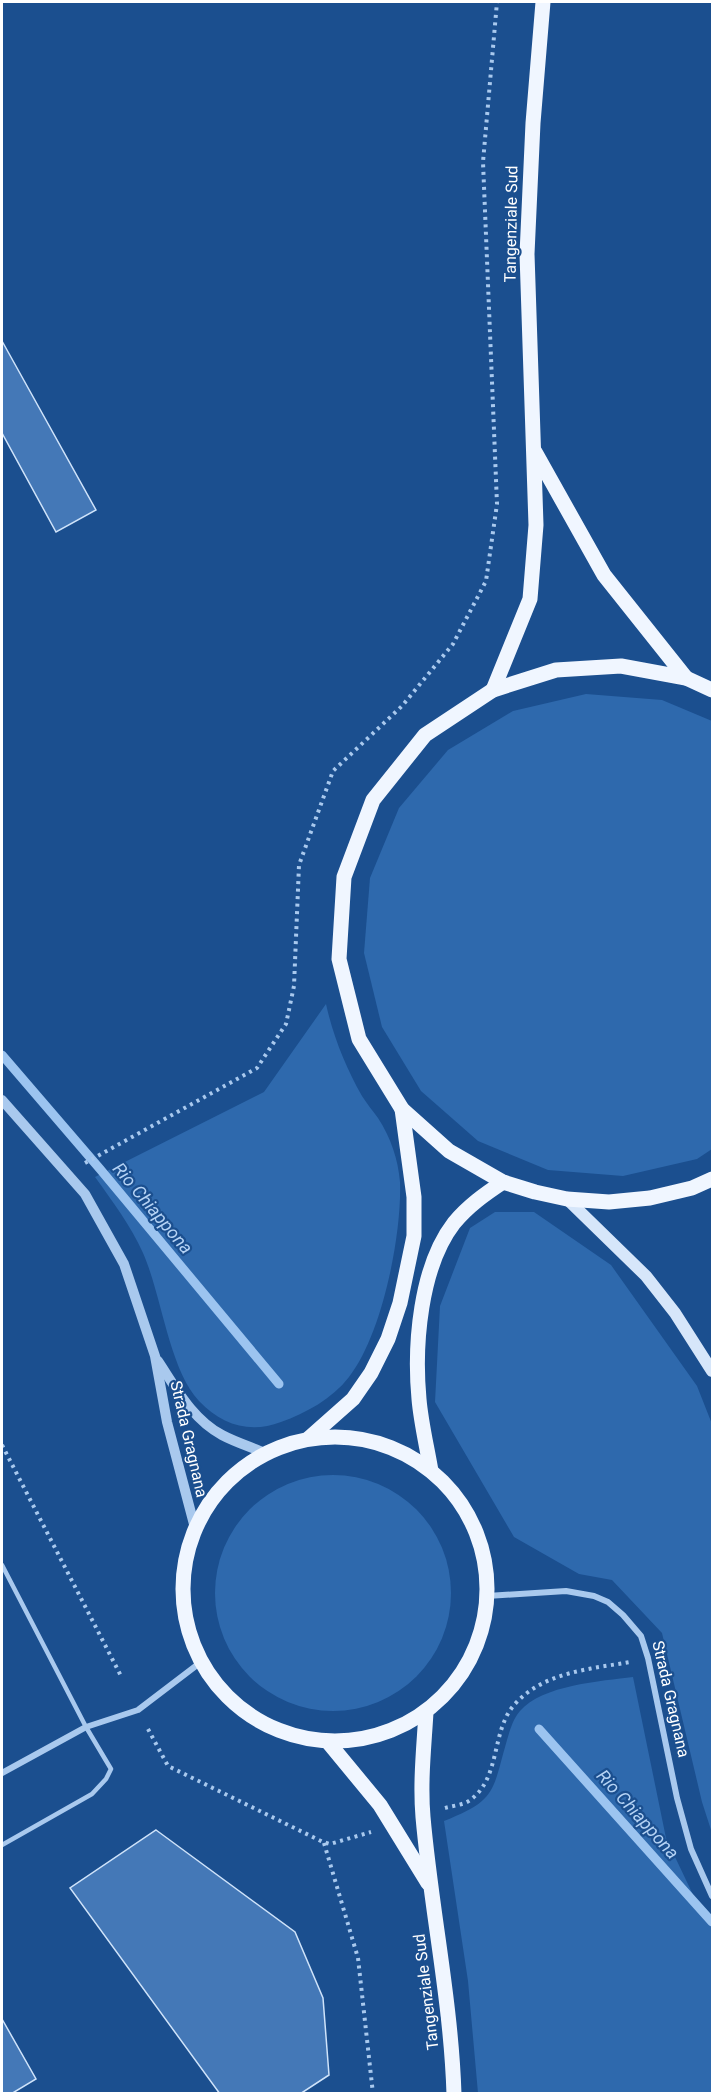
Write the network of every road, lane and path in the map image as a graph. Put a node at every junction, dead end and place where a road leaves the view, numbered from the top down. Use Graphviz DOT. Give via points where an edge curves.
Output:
graph roads {
  1 [pos="497,2"];
  2 [pos="543,2"];
  3 [pos="532,447"];
  4 [pos="686,678"];
  5 [pos="493,690"];
  6 [pos="712,690"];
  7 [pos="2,1100"];
  8 [pos="402,1109"];
  9 [pos="66,1173"];
  10 [pos="712,1179"];
  11 [pos="503,1182"];
  12 [pos="567,1199"];
  13 [pos="155,1356"];
  14 [pos="712,1371"];
  15 [pos="309,1438"];
  16 [pos="2,1445"];
  17 [pos="265,1453"];
  18 [pos="431,1471"];
  19 [pos="195,1528"];
  20 [pos="2,1566"];
  21 [pos="487,1596"];
  22 [pos="648,1658"];
  23 [pos="201,1662"];
  24 [pos="122,1678"];
  25 [pos="426,1712"];
  26 [pos="86,1727"];
  27 [pos="148,1730"];
  28 [pos="328,1742"];
  29 [pos="2,1773"];
  30 [pos="445,1808"];
  31 [pos="374,1831"];
  32 [pos="323,1842"];
  33 [pos="2,1845"];
  34 [pos="431,1887"];
  35 [pos="712,1896"];
  36 [pos="374,2094"];
  37 [pos="454,2094"];
  1 -- 9 [label="path" via="483,162 497,504 486,581 453,644 402,706 333,771 299,865 294,986 286,1024 257,1068"];
  2 -- 3 [label="main road, Tangenziale Sud" via="526,254"];
  3 -- 4 [label="main road, Tangenziale Sud" via="604,575"];
  3 -- 5 [label="main road, Tangenziale Sud" via="537,525 530,599"];
  4 -- 5 [label="main road" via="621,666 555,670"];
  4 -- 6 [label="main road"];
  5 -- 8 [label="main road" via="425,735 374,800 344,877 339,959 359,1039"];
  7 -- 9 [label="street, Strada Gragnana"];
  8 -- 11 [label="main road" via="449,1151"];
  8 -- 15 [label="main road" via="414,1197 414,1236 400,1303 371,1373 353,1399"];
  9 -- 13 [label="street, Strada Gragnana" via="85,1194 124,1264"];
  10 -- 12 [label="main road" via="650,1198 609,1202"];
  11 -- 12 [label="main road"];
  11 -- 18 [label="main road" via="453,1224 429,1274 419,1332 419,1400"];
  12 -- 14 [label="main road" via="646,1276"];
  13 -- 17 [label="street, Strada Gragnana" via="204,1423 221,1435"];
  13 -- 19 [label="street, Strada Gragnana" via="167,1422"];
  15 -- 17 [label="main road"];
  15 -- 18 [label="main road" via="353,1437 394,1448"];
  16 -- 24 [label="path"];
  17 -- 19 [label="main road" via="224,1484"];
  18 -- 21 [label="main road" via="456,1496 474,1527 485,1561"];
  19 -- 23 [label="main road" via="183,1572 185,1618"];
  20 -- 26 [label="lane"];
  21 -- 22 [label="street, Strada Gragnana" via="566,1591 594,1596 623,1615 641,1636"];
  21 -- 25 [label="main road" via="482,1630 470,1661 450,1689"];
  22 -- 30 [label="path" via="568,1673 526,1694 504,1723 482,1787 467,1802"];
  22 -- 35 [label="street, Strada Gragnana" via="688,1839"];
  23 -- 26 [label="street" via="138,1710"];
  23 -- 28 [label="main road" via="224,1694 254,1719 289,1735"];
  25 -- 28 [label="main road" via="379,1736"];
  25 -- 34 [label="main road, Tangenziale Sud" via="422,1798"];
  26 -- 29 [label="street"];
  26 -- 33 [label="lane" via="111,1769 106,1779 92,1794"];
  27 -- 32 [label="path" via="168,1766"];
  28 -- 34 [label="main road, Tangenziale Sud" via="380,1805"];
  31 -- 32 [label="path" via="330,1844"];
  32 -- 36 [label="path" via="358,1958"];
  34 -- 37 [label="main road, Tangenziale Sud" via="446,1986"];
}
